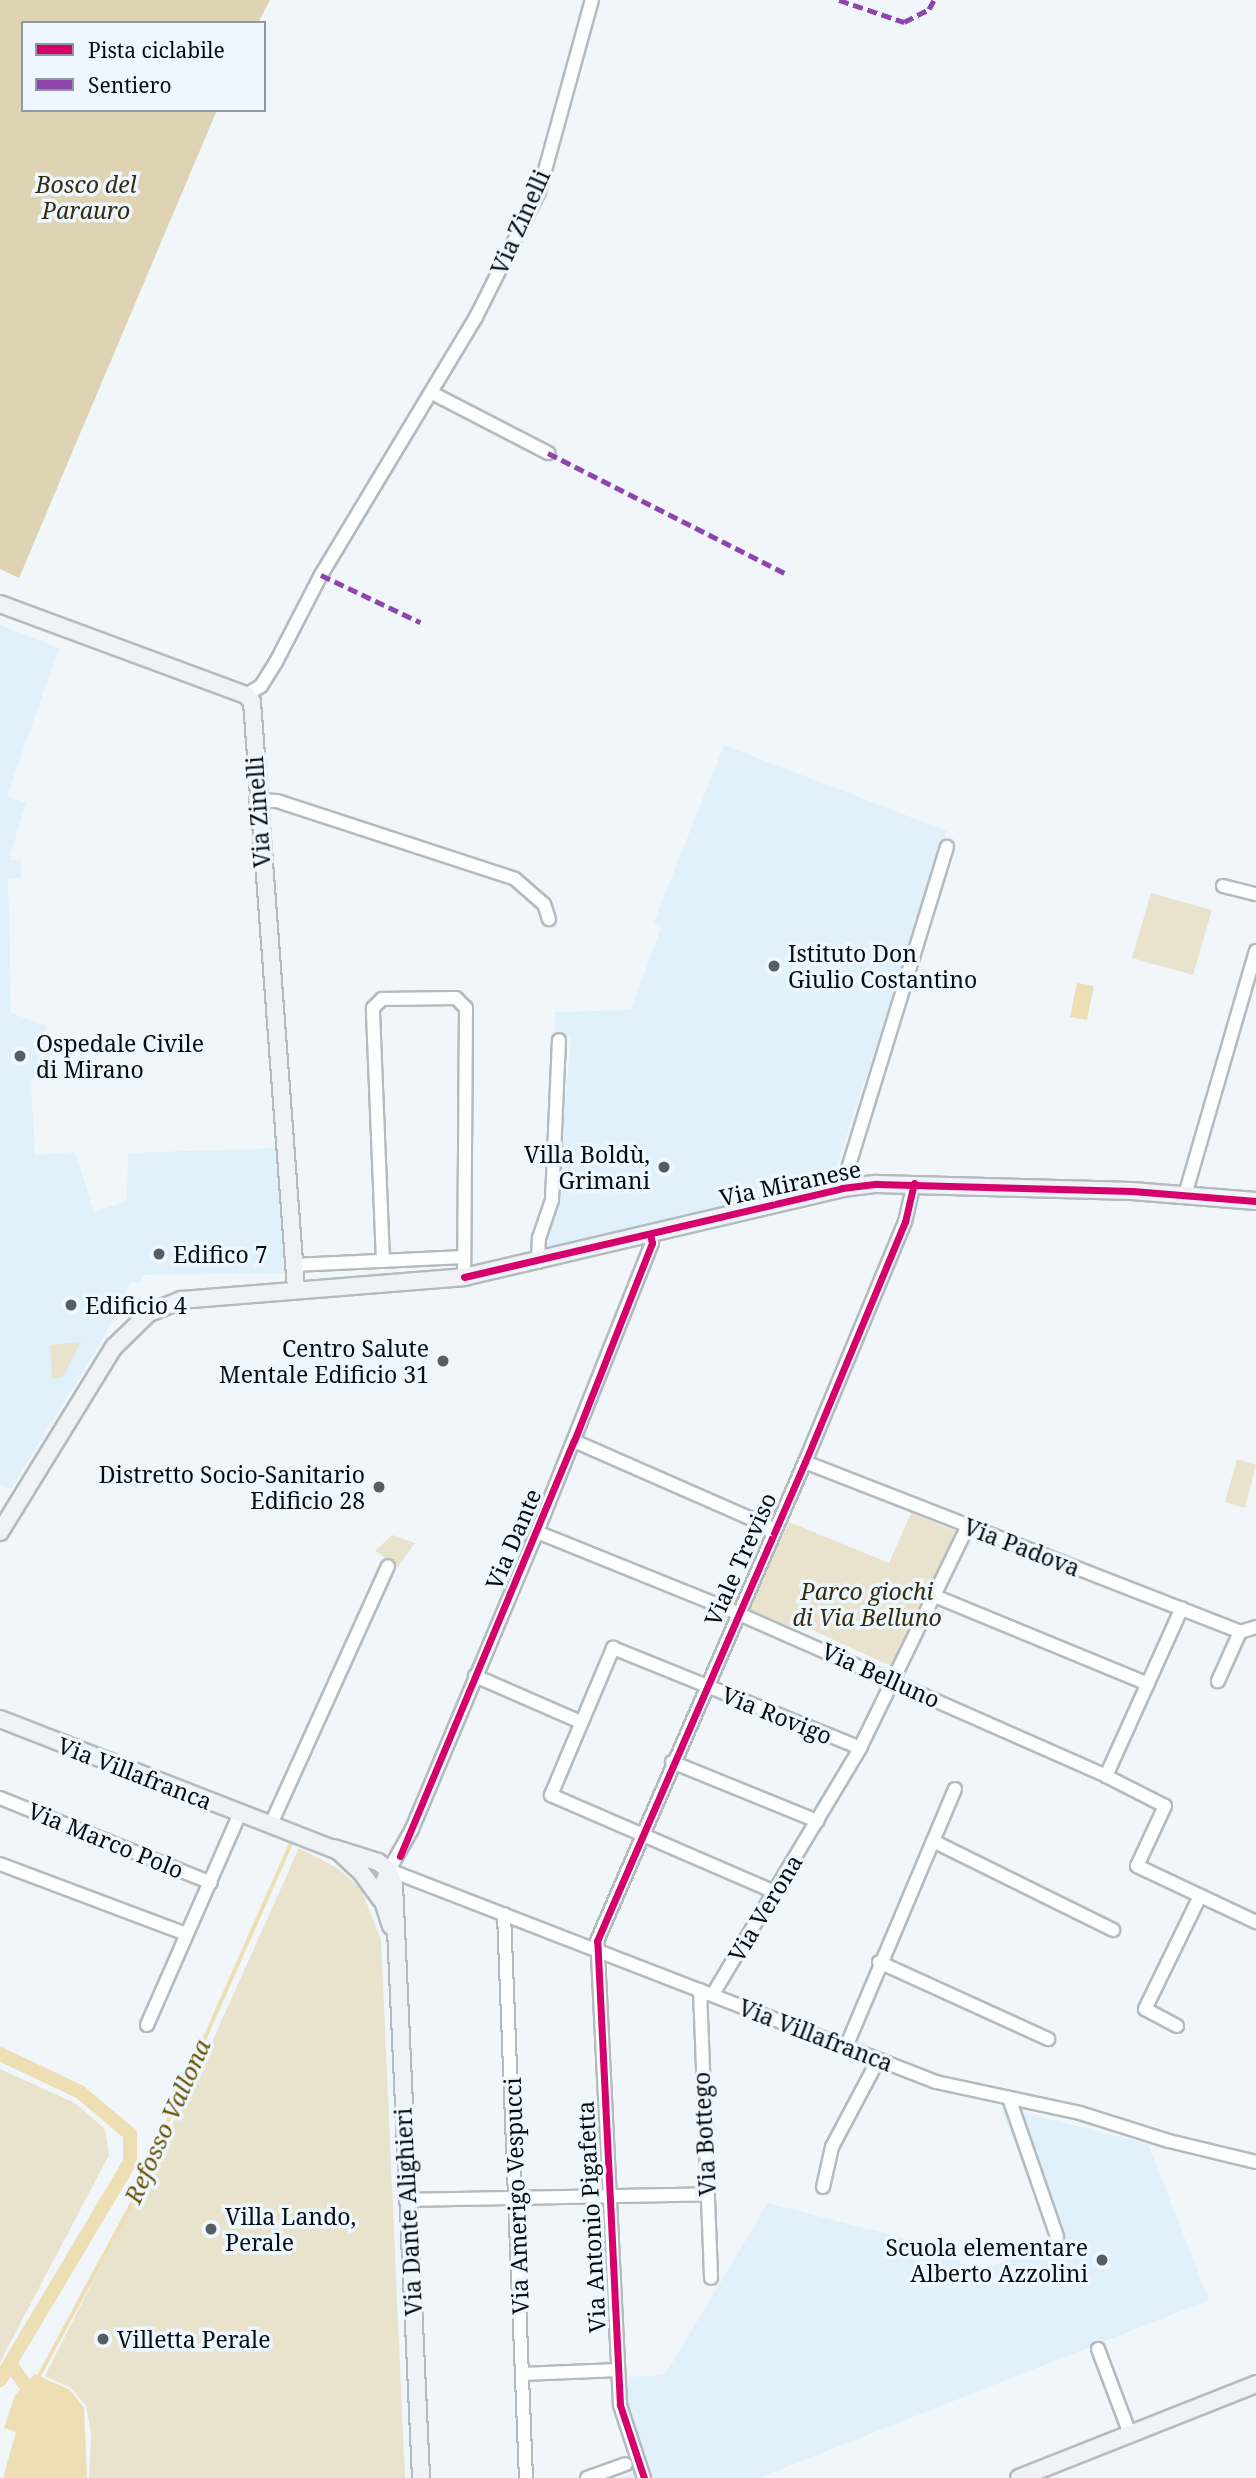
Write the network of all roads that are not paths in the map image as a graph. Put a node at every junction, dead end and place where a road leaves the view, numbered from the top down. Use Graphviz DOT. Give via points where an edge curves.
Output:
graph roads {
  1 [pos="592,0"];
  2 [pos="432,393"];
  3 [pos="548,453"];
  4 [pos="0,604"];
  5 [pos="246,695"];
  6 [pos="256,800"];
  7 [pos="947,847"];
  8 [pos="1223,886"];
  9 [pos="1256,894"];
  10 [pos="549,919"];
  11 [pos="1256,950"];
  12 [pos="559,1040"];
  13 [pos="914,1183"];
  14 [pos="842,1188"];
  15 [pos="1185,1195"];
  16 [pos="1256,1201"];
  17 [pos="650,1234"];
  18 [pos="464,1257"];
  19 [pos="383,1261"];
  20 [pos="538,1262"];
  21 [pos="294,1265"];
  22 [pos="464,1278"];
  23 [pos="296,1289"];
  24 [pos="574,1441"];
  25 [pos="805,1462"];
  26 [pos="968,1526"];
  27 [pos="774,1529"];
  28 [pos="0,1532"];
  29 [pos="537,1532"];
  30 [pos="388,1566"];
  31 [pos="937,1597"];
  32 [pos="1182,1608"];
  33 [pos="737,1613"];
  34 [pos="1256,1627"];
  35 [pos="1240,1632"];
  36 [pos="475,1676"];
  37 [pos="895,1681"];
  38 [pos="1218,1681"];
  39 [pos="1148,1684"];
  40 [pos="705,1685"];
  41 [pos="0,1719"];
  42 [pos="581,1722"];
  43 [pos="860,1748"];
  44 [pos="673,1762"];
  45 [pos="1106,1776"];
  46 [pos="954,1789"];
  47 [pos="0,1798"];
  48 [pos="240,1813"];
  49 [pos="817,1821"];
  50 [pos="271,1824"];
  51 [pos="642,1833"];
  52 [pos="933,1841"];
  53 [pos="334,1848"];
  54 [pos="0,1864"];
  55 [pos="389,1870"];
  56 [pos="211,1883"];
  57 [pos="775,1892"];
  58 [pos="1200,1896"];
  59 [pos="382,1900"];
  60 [pos="504,1914"];
  61 [pos="1256,1923"];
  62 [pos="1113,1930"];
  63 [pos="184,1933"];
  64 [pos="395,1945"];
  65 [pos="596,1950"];
  66 [pos="879,1962"];
  67 [pos="706,1992"];
  68 [pos="147,2025"];
  69 [pos="1177,2026"];
  70 [pos="1048,2039"];
  71 [pos="846,2047"];
  72 [pos="878,2060"];
  73 [pos="1009,2098"];
  74 [pos="1256,2162"];
  75 [pos="823,2187"];
  76 [pos="707,2194"];
  77 [pos="609,2198"];
  78 [pos="516,2199"];
  79 [pos="408,2200"];
  80 [pos="1057,2236"];
  81 [pos="712,2278"];
  82 [pos="1098,2350"];
  83 [pos="618,2370"];
  84 [pos="522,2374"];
  85 [pos="1256,2384"];
  86 [pos="1130,2434"];
  87 [pos="626,2464"];
  88 [pos="421,2478"];
  89 [pos="526,2478"];
  90 [pos="587,2478"];
  91 [pos="645,2478"];
  92 [pos="1019,2478"];
  1 -- 2 [label="street, Via Zinelli" via="539,192"];
  2 -- 3 [label="street"];
  2 -- 5 [label="street, Via Zinelli" via="321,575 261,686"];
  4 -- 5 [label="main road"];
  5 -- 6 [label="main road, Via Zinelli" via="252,702"];
  6 -- 10 [label="street" via="277,801 514,879 544,904"];
  6 -- 21 [label="main road, Via Zinelli"];
  7 -- 14 [label="street"];
  8 -- 9 [label="street"];
  11 -- 15 [label="street"];
  12 -- 20 [label="street" via="552,1200 539,1238"];
  13 -- 14 [label="main road, Via Miranese"];
  13 -- 15 [label="main road, Via Miranese"];
  13 -- 25 [label="street, Viale Treviso" via="905,1222"];
  14 -- 17 [label="main road, Via Miranese"];
  15 -- 16 [label="main road, Via Miranese"];
  17 -- 20 [label="main road, Via Miranese"];
  17 -- 24 [label="street, Via Dante" via="652,1243"];
  18 -- 19 [label="street"];
  18 -- 19 [label="street" via="466,1008 456,998 382,999 376,1003"];
  18 -- 22 [label="street"];
  19 -- 21 [label="street"];
  20 -- 22 [label="main road, Via Miranese"];
  21 -- 23 [label="main road, Via Zinelli"];
  22 -- 23 [label="main road, Via Miranese"];
  23 -- 28 [label="main road, Via Miranese" via="181,1300 149,1313 133,1326 100,1365"];
  24 -- 27 [label="street"];
  24 -- 29 [label="street, Via Dante"];
  25 -- 26 [label="street, Via Padova"];
  25 -- 27 [label="street, Viale Treviso"];
  26 -- 31 [label="street, Via Verona"];
  26 -- 32 [label="street, Via Padova"];
  27 -- 33 [label="street, Viale Treviso"];
  29 -- 33 [label="street, Via Belluno"];
  29 -- 36 [label="street, Via Dante"];
  30 -- 50 [label="street"];
  31 -- 37 [label="street, Via Verona"];
  31 -- 39 [label="street"];
  32 -- 35 [label="street, Via Padova"];
  32 -- 39 [label="street"];
  33 -- 37 [label="street, Via Belluno"];
  33 -- 40 [label="street, Viale Treviso"];
  34 -- 35 [label="street"];
  35 -- 38 [label="street"];
  36 -- 42 [label="street"];
  36 -- 55 [label="street, Via Dante" via="400,1856"];
  37 -- 43 [label="street, Via Verona"];
  37 -- 45 [label="street, Via Belluno"];
  39 -- 45 [label="street"];
  40 -- 42 [label="street, Via Rovigo" via="612,1648"];
  40 -- 43 [label="street, Via Rovigo"];
  40 -- 44 [label="street, Viale Treviso"];
  41 -- 48 [label="main road, Via Villafranca"];
  42 -- 51 [label="street" via="551,1795"];
  43 -- 49 [label="street, Via Verona"];
  44 -- 49 [label="street"];
  44 -- 51 [label="street, Viale Treviso"];
  45 -- 58 [label="street, Via Belluno" via="1165,1806 1137,1866"];
  46 -- 52 [label="street"];
  47 -- 56 [label="street, Via Marco Polo"];
  48 -- 50 [label="main road, Via Villafranca"];
  48 -- 56 [label="street"];
  49 -- 57 [label="street, Via Verona"];
  50 -- 53 [label="main road, Via Villafranca"];
  51 -- 57 [label="street"];
  51 -- 65 [label="street, Viale Treviso"];
  52 -- 62 [label="street"];
  52 -- 66 [label="street"];
  53 -- 55 [label="main road, Via Villafranca" via="363,1854"];
  53 -- 59 [label="main road, Via Villafranca" via="361,1872"];
  54 -- 63 [label="street"];
  55 -- 59 [label="main road, Via Dante Alighieri" via="383,1878"];
  55 -- 60 [label="street, Via Villafranca"];
  55 -- 64 [label="main road, Via Dante Alighieri" via="395,1899"];
  56 -- 63 [label="street" via="192,1926"];
  57 -- 67 [label="street, Via Verona"];
  58 -- 61 [label="street, Via Belluno"];
  58 -- 69 [label="street" via="1145,2009"];
  59 -- 64 [label="main road, Via Dante Alighieri"];
  60 -- 65 [label="street, Via Villafranca"];
  60 -- 78 [label="street, Via Amerigo Vespucci"];
  63 -- 68 [label="street"];
  64 -- 79 [label="main road, Via Dante Alighieri"];
  65 -- 67 [label="street, Via Villafranca"];
  65 -- 77 [label="street, Via Antonio Pigafetta"];
  66 -- 70 [label="street"];
  66 -- 71 [label="street"];
  67 -- 71 [label="street, Via Villafranca"];
  67 -- 76 [label="street, Via Bottego"];
  71 -- 72 [label="street, Via Villafranca"];
  72 -- 73 [label="street, Via Villafranca" via="959,2088"];
  72 -- 75 [label="street" via="832,2147"];
  73 -- 74 [label="street, Via Villafranca"];
  73 -- 80 [label="street"];
  76 -- 77 [label="street"];
  76 -- 81 [label="street, Via Bottego"];
  77 -- 78 [label="street"];
  77 -- 83 [label="street, Via Antonio Pigafetta"];
  78 -- 79 [label="street"];
  78 -- 84 [label="street, Via Amerigo Vespucci"];
  79 -- 88 [label="main road, Via Dante Alighieri"];
  82 -- 86 [label="street"];
  83 -- 84 [label="street"];
  83 -- 91 [label="street, Via Antonio Pigafetta" via="620,2405"];
  84 -- 89 [label="street, Via Amerigo Vespucci"];
  85 -- 86 [label="main road"];
  86 -- 92 [label="main road"];
  87 -- 90 [label="street"];
}
